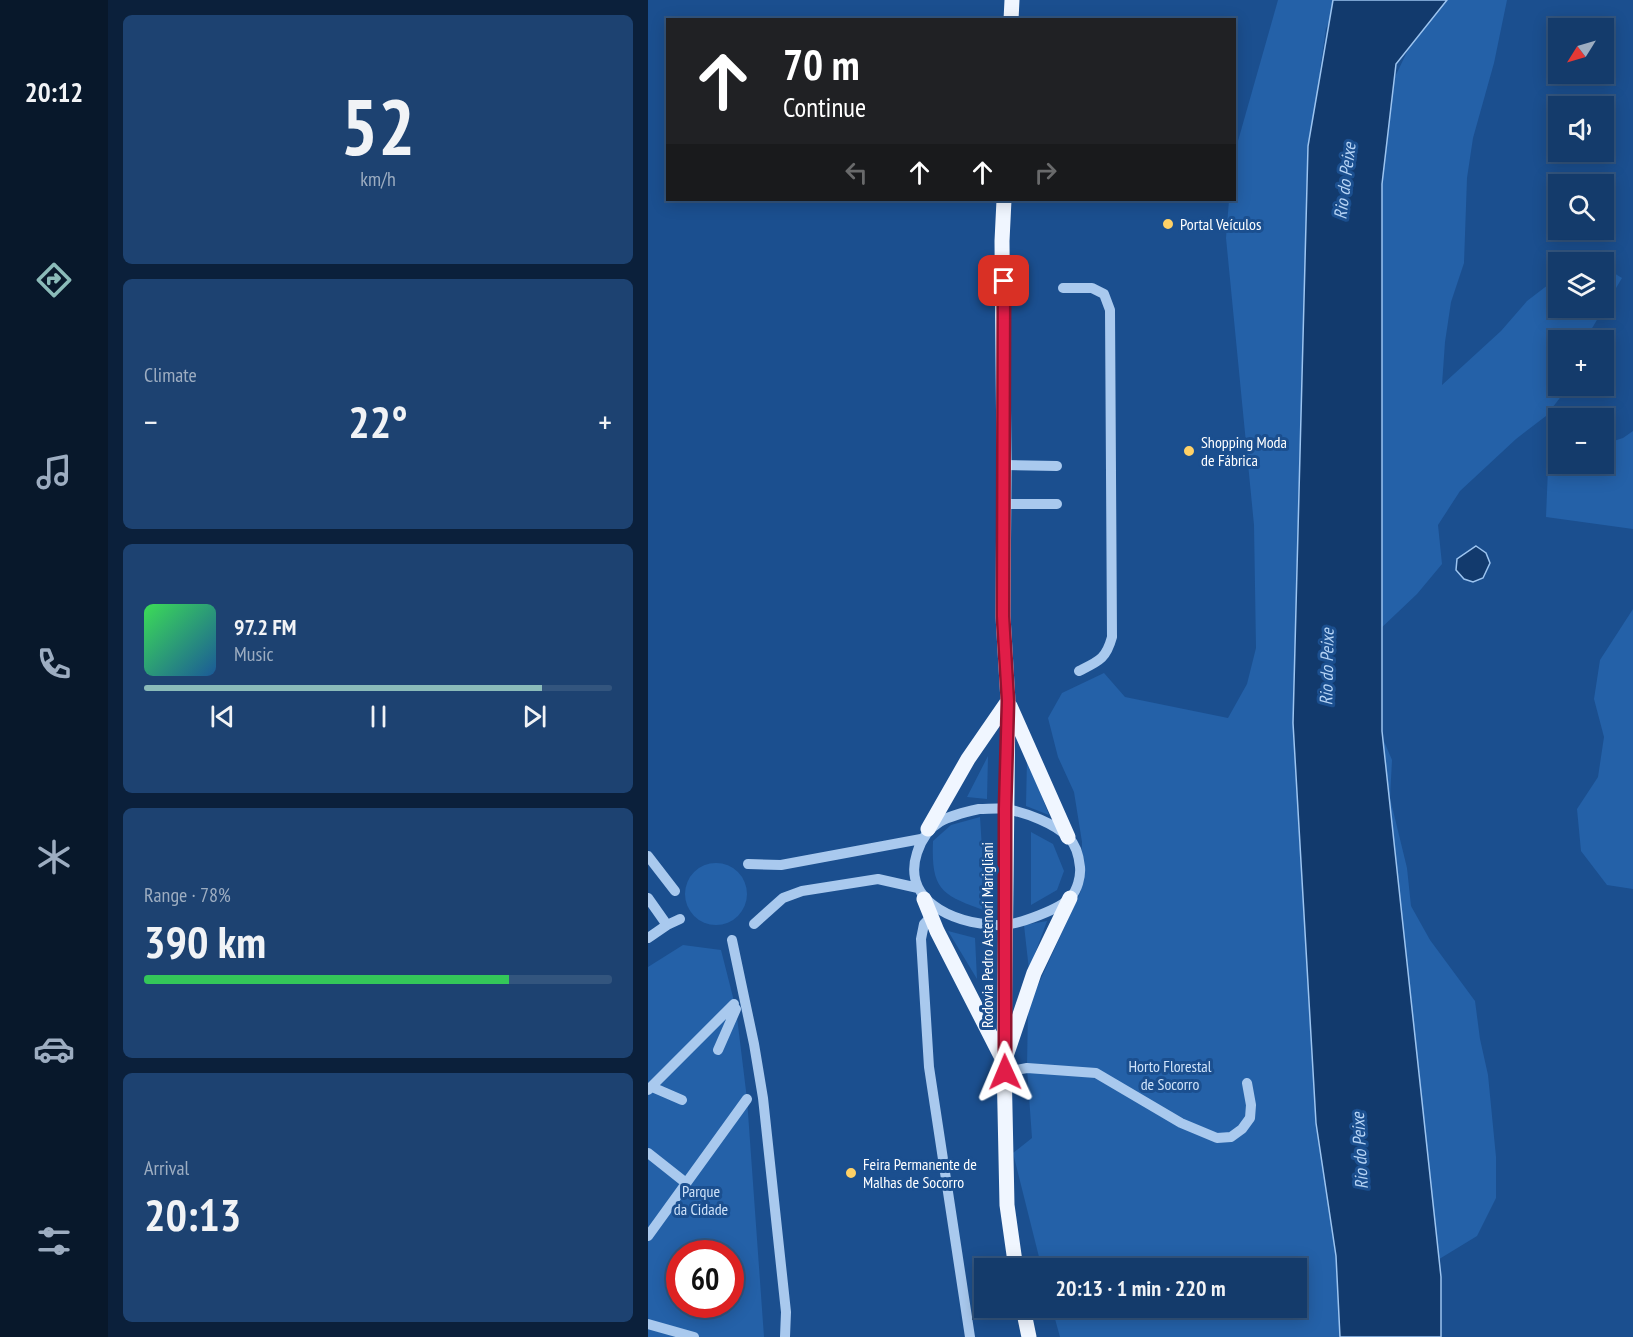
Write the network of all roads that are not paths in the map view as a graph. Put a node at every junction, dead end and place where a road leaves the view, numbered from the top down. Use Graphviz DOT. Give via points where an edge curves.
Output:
graph roads {
  1 [pos="1012,0"];
  2 [pos="1011,18"];
  3 [pos="1004,201"];
  4 [pos="1063,288"];
  5 [pos="1004,465"];
  6 [pos="1058,466"];
  7 [pos="1004,504"];
  8 [pos="1057,504"];
  9 [pos="1079,671"];
  10 [pos="1008,701"];
  11 [pos="1005,809"];
  12 [pos="925,834"];
  13 [pos="1068,837"];
  14 [pos="648,856"];
  15 [pos="748,864"];
  16 [pos="675,891"];
  17 [pos="921,893"];
  18 [pos="648,898"];
  19 [pos="1070,898"];
  20 [pos="680,919"];
  21 [pos="754,924"];
  22 [pos="667,925"];
  23 [pos="934,925"];
  24 [pos="1005,925"];
  25 [pos="648,938"];
  26 [pos="732,940"];
  27 [pos="718,1050"];
  28 [pos="1004,1067"];
  29 [pos="1247,1083"];
  30 [pos="650,1088"];
  31 [pos="747,1098"];
  32 [pos="682,1100"];
  33 [pos="648,1153"];
  34 [pos="686,1183"];
  35 [pos="648,1236"];
  36 [pos="1014,1258"];
  37 [pos="1025,1318"];
  38 [pos="648,1324"];
  39 [pos="694,1337"];
  40 [pos="785,1337"];
  41 [pos="970,1337"];
  42 [pos="1029,1337"];
  1 -- 2 [label="main road"];
  3 -- 5 [label="main road, Rodovia Pedro Astenori Marigliani"];
  4 -- 9 [label="street" via="1092,288 1104,294 1110,310 1112,637 1102,659"];
  5 -- 6 [label="street"];
  5 -- 7 [label="main road, Rodovia Pedro Astenori Marigliani"];
  7 -- 8 [label="street"];
  7 -- 10 [label="main road, Rodovia Pedro Astenori Marigliani" via="1003,616"];
  10 -- 11 [label="main road, Rodovia Pedro Astenori Marigliani"];
  10 -- 12 [label="main road" via="968,759"];
  10 -- 13 [label="main road"];
  11 -- 12 [label="street" via="958,814 941,820"];
  11 -- 13 [label="street" via="1036,819"];
  11 -- 24 [label="main road, Rodovia Pedro Astenori Marigliani"];
  12 -- 15 [label="street" via="781,865"];
  12 -- 17 [label="street" via="915,859"];
  13 -- 19 [label="street" via="1078,855 1080,869"];
  14 -- 16 [label="street"];
  17 -- 21 [label="street" via="878,879 802,891 783,898"];
  17 -- 23 [label="main road"];
  17 -- 24 [label="street" via="936,908 951,915 980,924"];
  18 -- 22 [label="street"];
  19 -- 24 [label="street" via="1044,913"];
  19 -- 28 [label="main road" via="1034,973"];
  20 -- 22 [label="street"];
  22 -- 25 [label="street"];
  23 -- 28 [label="main road"];
  23 -- 41 [label="street" via="924,924 921,931 929,1067"];
  24 -- 28 [label="main road, Rodovia Pedro Astenori Marigliani"];
  26 -- 40 [label="street" via="763,1098 786,1312"];
  27 -- 30 [label="street" via="735,1007"];
  28 -- 29 [label="street" via="1096,1073 1181,1123 1217,1138 1231,1137 1250,1118"];
  28 -- 36 [label="main road, Rodovia Pedro Astenori Marigliani" via="1007,1205"];
  30 -- 32 [label="street"];
  31 -- 34 [label="street"];
  33 -- 34 [label="street"];
  34 -- 35 [label="street"];
  37 -- 42 [label="main road"];
  38 -- 39 [label="street"];
}
